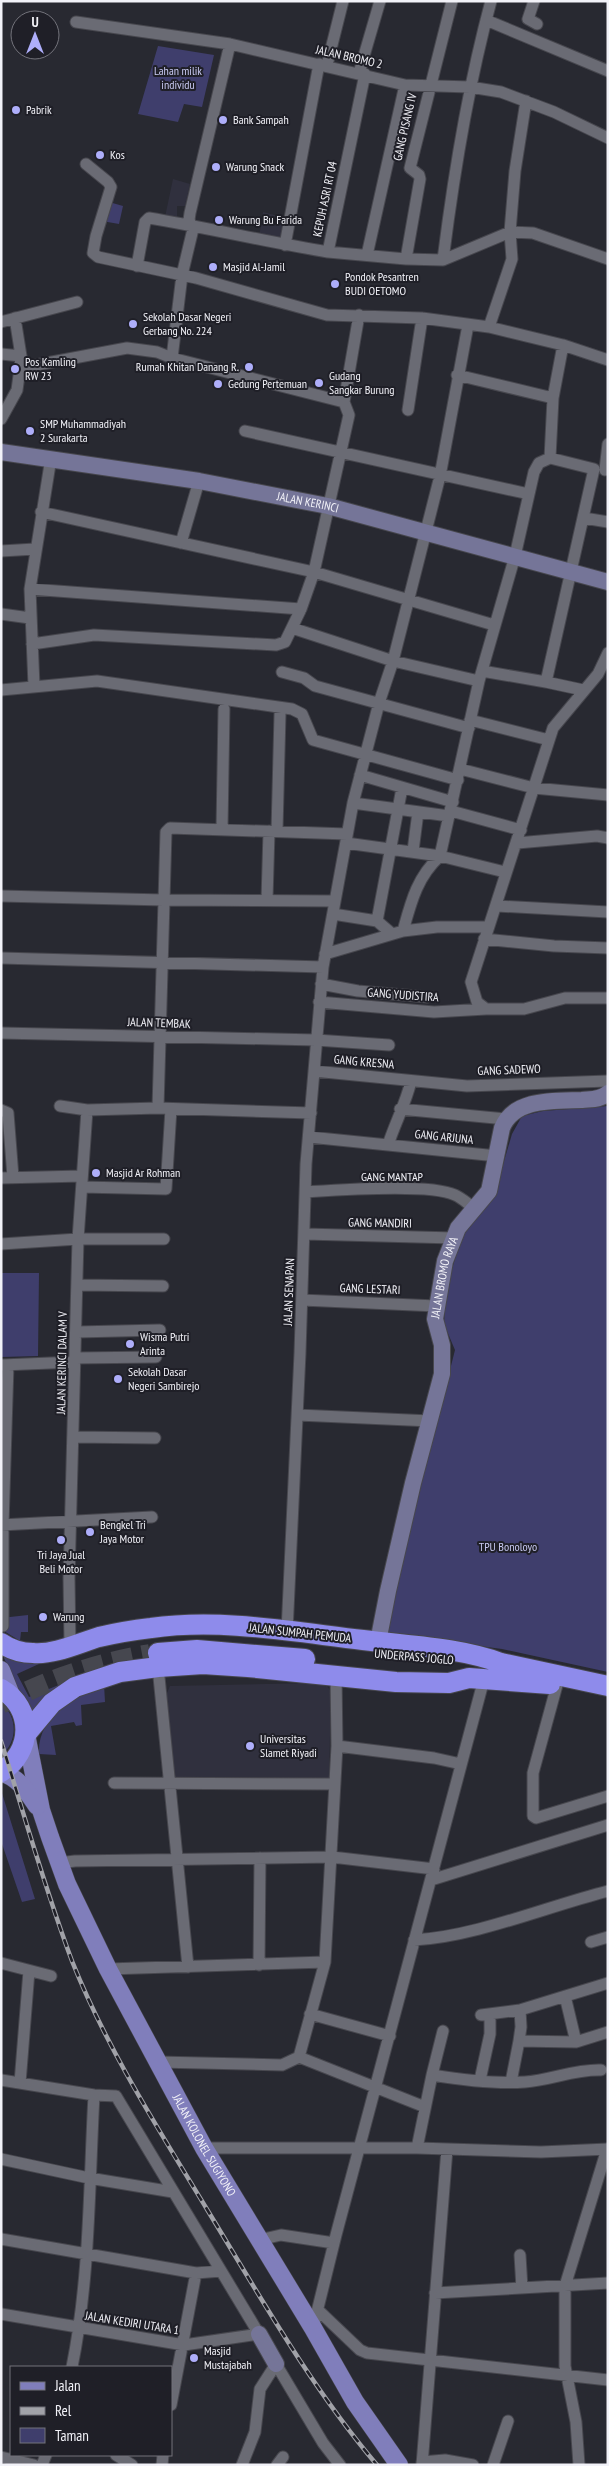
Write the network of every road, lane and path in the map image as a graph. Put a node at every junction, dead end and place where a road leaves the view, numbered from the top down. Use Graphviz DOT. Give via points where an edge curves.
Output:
graph roads {
  1 [pos="343,1"];
  2 [pos="380,1"];
  3 [pos="452,1"];
  4 [pos="492,1"];
  5 [pos="534,1"];
  6 [pos="486,20"];
  7 [pos="76,22"];
  8 [pos="537,24"];
  9 [pos="230,44"];
  10 [pos="323,65"];
  11 [pos="608,72"];
  12 [pos="362,73"];
  13 [pos="429,84"];
  14 [pos="405,85"];
  15 [pos="470,87"];
  16 [pos="526,100"];
  17 [pos="608,138"];
  18 [pos="86,164"];
  19 [pos="191,225"];
  20 [pos="510,232"];
  21 [pos="285,245"];
  22 [pos="328,252"];
  23 [pos="367,255"];
  24 [pos="406,259"];
  25 [pos="608,259"];
  26 [pos="443,260"];
  27 [pos="137,266"];
  28 [pos="182,275"];
  29 [pos="77,302"];
  30 [pos="359,315"];
  31 [pos="16,318"];
  32 [pos="422,318"];
  33 [pos="1,322"];
  34 [pos="468,325"];
  35 [pos="489,327"];
  36 [pos="563,345"];
  37 [pos="1,354"];
  38 [pos="21,356"];
  39 [pos="172,358"];
  40 [pos="608,360"];
  41 [pos="20,368"];
  42 [pos="457,375"];
  43 [pos="553,398"];
  44 [pos="344,402"];
  45 [pos="408,410"];
  46 [pos="1,419"];
  47 [pos="245,431"];
  48 [pos="608,444"];
  49 [pos="1,452"];
  50 [pos="341,452"];
  51 [pos="51,458"];
  52 [pos="550,458"];
  53 [pos="602,470"];
  54 [pos="440,476"];
  55 [pos="199,481"];
  56 [pos="529,494"];
  57 [pos="328,506"];
  58 [pos="41,512"];
  59 [pos="584,518"];
  60 [pos="608,522"];
  61 [pos="424,533"];
  62 [pos="181,543"];
  63 [pos="35,549"];
  64 [pos="1,551"];
  65 [pos="515,556"];
  66 [pos="314,572"];
  67 [pos="571,572"];
  68 [pos="608,582"];
  69 [pos="30,590"];
  70 [pos="408,598"];
  71 [pos="302,608"];
  72 [pos="1,614"];
  73 [pos="30,618"];
  74 [pos="494,624"];
  75 [pos="292,628"];
  76 [pos="32,644"];
  77 [pos="608,653"];
  78 [pos="393,661"];
  79 [pos="282,672"];
  80 [pos="603,675"];
  81 [pos="480,676"];
  82 [pos="546,682"];
  83 [pos="34,686"];
  84 [pos="1,690"];
  85 [pos="583,690"];
  86 [pos="379,703"];
  87 [pos="224,709"];
  88 [pos="280,714"];
  89 [pos="469,724"];
  90 [pos="549,740"];
  91 [pos="366,754"];
  92 [pos="360,775"];
  93 [pos="459,775"];
  94 [pos="402,788"];
  95 [pos="534,788"];
  96 [pos="608,795"];
  97 [pos="353,803"];
  98 [pos="399,809"];
  99 [pos="451,810"];
  100 [pos="418,812"];
  101 [pos="222,830"];
  102 [pos="521,830"];
  103 [pos="273,831"];
  104 [pos="346,838"];
  105 [pos="608,838"];
  106 [pos="517,842"];
  107 [pos="391,848"];
  108 [pos="413,851"];
  109 [pos="440,856"];
  110 [pos="505,872"];
  111 [pos="1,896"];
  112 [pos="164,900"];
  113 [pos="267,900"];
  114 [pos="334,901"];
  115 [pos="497,906"];
  116 [pos="608,912"];
  117 [pos="333,914"];
  118 [pos="377,921"];
  119 [pos="488,927"];
  120 [pos="403,931"];
  121 [pos="391,933"];
  122 [pos="484,939"];
  123 [pos="608,948"];
  124 [pos="325,954"];
  125 [pos="1,958"];
  126 [pos="162,963"];
  127 [pos="323,967"];
  128 [pos="321,984"];
  129 [pos="427,997"];
  130 [pos="608,998"];
  131 [pos="319,1002"];
  132 [pos="486,1009"];
  133 [pos="1,1033"];
  134 [pos="161,1037"];
  135 [pos="316,1040"];
  136 [pos="389,1045"];
  137 [pos="314,1071"];
  138 [pos="411,1080"];
  139 [pos="607,1091"];
  140 [pos="60,1106"];
  141 [pos="158,1108"];
  142 [pos="171,1109"];
  143 [pos="400,1109"];
  144 [pos="3,1110"];
  145 [pos="87,1110"];
  146 [pos="311,1113"];
  147 [pos="506,1119"];
  148 [pos="308,1137"];
  149 [pos="388,1145"];
  150 [pos="497,1156"];
  151 [pos="14,1177"];
  152 [pos="1,1178"];
  153 [pos="82,1181"];
  154 [pos="306,1192"];
  155 [pos="474,1208"];
  156 [pos="305,1234"];
  157 [pos="454,1238"];
  158 [pos="78,1239"];
  159 [pos="164,1239"];
  160 [pos="1,1244"];
  161 [pos="77,1285"];
  162 [pos="163,1286"];
  163 [pos="302,1300"];
  164 [pos="436,1306"];
  165 [pos="160,1330"];
  166 [pos="76,1332"];
  167 [pos="156,1357"];
  168 [pos="75,1360"];
  169 [pos="5,1365"];
  170 [pos="298,1415"];
  171 [pos="431,1421"];
  172 [pos="74,1437"];
  173 [pos="155,1438"];
  174 [pos="152,1517"];
  175 [pos="72,1520"];
  176 [pos="2,1525"];
  177 [pos="287,1632"];
  178 [pos="2,1634"];
  179 [pos="378,1642"];
  180 [pos="70,1646"];
  181 [pos="152,1654"];
  182 [pos="501,1663"];
  183 [pos="1,1670"];
  184 [pos="336,1676"];
  185 [pos="476,1679"];
  186 [pos="557,1685"];
  187 [pos="604,1685"];
  188 [pos="6,1692"];
  189 [pos="26,1734"];
  190 [pos="337,1746"];
  191 [pos="461,1764"];
  192 [pos="1,1772"];
  193 [pos="114,1783"];
  194 [pos="169,1784"];
  195 [pos="335,1784"];
  196 [pos="608,1796"];
  197 [pos="41,1810"];
  198 [pos="608,1825"];
  199 [pos="332,1857"];
  200 [pos="260,1858"];
  201 [pos="178,1860"];
  202 [pos="59,1863"];
  203 [pos="432,1875"];
  204 [pos="608,1891"];
  205 [pos="608,1937"];
  206 [pos="414,1940"];
  207 [pos="591,1942"];
  208 [pos="325,1962"];
  209 [pos="1,1964"];
  210 [pos="259,1965"];
  211 [pos="188,1967"];
  212 [pos="108,1969"];
  213 [pos="29,1971"];
  214 [pos="51,1976"];
  215 [pos="608,1983"];
  216 [pos="565,1996"];
  217 [pos="520,2010"];
  218 [pos="310,2014"];
  219 [pos="443,2031"];
  220 [pos="608,2032"];
  221 [pos="390,2036"];
  222 [pos="519,2041"];
  223 [pos="576,2042"];
  224 [pos="299,2057"];
  225 [pos="158,2062"];
  226 [pos="601,2070"];
  227 [pos="432,2075"];
  228 [pos="1,2080"];
  229 [pos="480,2080"];
  230 [pos="511,2082"];
  231 [pos="20,2083"];
  232 [pos="376,2086"];
  233 [pos="94,2095"];
  234 [pos="425,2107"];
  235 [pos="204,2148"];
  236 [pos="417,2148"];
  237 [pos="447,2149"];
  238 [pos="607,2149"];
  239 [pos="358,2150"];
  240 [pos="1,2159"];
  241 [pos="89,2178"];
  242 [pos="173,2192"];
  243 [pos="1,2239"];
  244 [pos="259,2240"];
  245 [pos="334,2243"];
  246 [pos="86,2254"];
  247 [pos="520,2255"];
  248 [pos="221,2271"];
  249 [pos="196,2273"];
  250 [pos="608,2283"];
  251 [pos="565,2286"];
  252 [pos="522,2288"];
  253 [pos="435,2293"];
  254 [pos="1,2314"];
  255 [pos="316,2319"];
  256 [pos="80,2328"];
  257 [pos="259,2334"];
  258 [pos="184,2345"];
  259 [pos="431,2360"];
  260 [pos="276,2364"];
  261 [pos="72,2366"];
  262 [pos="567,2376"];
  263 [pos="608,2380"];
  264 [pos="172,2399"];
  265 [pos="508,2420"];
  266 [pos="118,2456"];
  267 [pos="1,2457"];
  268 [pos="422,2463"];
  269 [pos="130,2464"];
  270 [pos="34,2465"];
  271 [pos="242,2465"];
  272 [pos="340,2465"];
  273 [pos="399,2465"];
  274 [pos="473,2465"];
  275 [pos="493,2465"];
  276 [pos="579,2465"];
  1 -- 10 [label="street"];
  2 -- 12 [label="street, KEPUH ASRI RT 04"];
  3 -- 13 [label="street"];
  4 -- 6 [label="street"];
  5 -- 8 [label="street" via="528,19"];
  6 -- 11 [label="street"];
  6 -- 15 [label="street"];
  7 -- 9 [label="street, JALAN BROMO 2"];
  9 -- 10 [label="street, JALAN BROMO 2"];
  9 -- 19 [label="street" via="190,213"];
  10 -- 12 [label="street, JALAN BROMO 2"];
  10 -- 21 [label="street"];
  12 -- 14 [label="street, JALAN BROMO 2"];
  12 -- 22 [label="street, KEPUH ASRI RT 04"];
  13 -- 14 [label="street, JALAN BROMO 2"];
  13 -- 15 [label="street, JALAN BROMO 2"];
  13 -- 24 [label="street, GANG PISANG IV" via="410,168 420,179"];
  14 -- 23 [label="street"];
  15 -- 16 [label="street, JALAN BROMO 2"];
  15 -- 26 [label="street" via="454,172"];
  16 -- 17 [label="street, JALAN BROMO 2"];
  16 -- 20 [label="street"];
  18 -- 27 [label="street" via="111,187 96,236 94,255"];
  19 -- 21 [label="street, KEPUH ASRI RT 04"];
  19 -- 27 [label="street, KEPUH ASRI RT 04" via="146,219"];
  19 -- 28 [label="street" via="193,229"];
  20 -- 25 [label="street" via="532,233"];
  20 -- 26 [label="street"];
  20 -- 35 [label="street" via="512,260"];
  21 -- 22 [label="street, KEPUH ASRI RT 04"];
  22 -- 23 [label="street"];
  23 -- 24 [label="street"];
  24 -- 26 [label="street"];
  27 -- 28 [label="street"];
  28 -- 30 [label="street" via="327,316"];
  28 -- 39 [label="street"];
  29 -- 31 [label="street"];
  30 -- 32 [label="street"];
  30 -- 44 [label="street"];
  31 -- 33 [label="street"];
  31 -- 38 [label="street"];
  32 -- 34 [label="street"];
  32 -- 45 [label="street"];
  34 -- 35 [label="street"];
  34 -- 42 [label="street, JALAN SENAPAN"];
  35 -- 36 [label="street"];
  36 -- 40 [label="street"];
  36 -- 43 [label="street"];
  37 -- 38 [label="street"];
  38 -- 41 [label="street"];
  39 -- 41 [label="street" via="157,352 126,348"];
  39 -- 44 [label="street"];
  41 -- 46 [label="street" via="18,390"];
  42 -- 43 [label="street"];
  42 -- 54 [label="street, JALAN SENAPAN"];
  43 -- 52 [label="street"];
  44 -- 50 [label="street" via="349,415"];
  47 -- 50 [label="street"];
  48 -- 53 [label="street"];
  49 -- 51 [label="street, JALAN KERINCI"];
  50 -- 54 [label="street"];
  50 -- 57 [label="street"];
  51 -- 55 [label="street, JALAN KERINCI"];
  51 -- 58 [label="street"];
  52 -- 53 [label="street"];
  52 -- 56 [label="street" via="539,463"];
  53 -- 59 [label="street"];
  54 -- 56 [label="street"];
  54 -- 61 [label="street, JALAN SENAPAN"];
  55 -- 57 [label="street, JALAN KERINCI"];
  55 -- 62 [label="street"];
  56 -- 65 [label="street"];
  57 -- 61 [label="street, JALAN KERINCI"];
  57 -- 66 [label="street"];
  58 -- 62 [label="street"];
  58 -- 63 [label="street"];
  59 -- 60 [label="street"];
  59 -- 67 [label="street"];
  61 -- 65 [label="street, JALAN KERINCI"];
  61 -- 70 [label="street, JALAN SENAPAN"];
  62 -- 66 [label="street"];
  63 -- 64 [label="street"];
  63 -- 69 [label="street"];
  65 -- 67 [label="street, JALAN KERINCI"];
  65 -- 74 [label="street"];
  66 -- 70 [label="street"];
  66 -- 71 [label="street"];
  67 -- 68 [label="street, JALAN KERINCI"];
  67 -- 82 [label="street"];
  69 -- 71 [label="street"];
  69 -- 73 [label="street"];
  70 -- 74 [label="street"];
  70 -- 78 [label="street, JALAN SENAPAN"];
  71 -- 75 [label="street"];
  72 -- 73 [label="street"];
  73 -- 76 [label="street"];
  74 -- 81 [label="street"];
  75 -- 76 [label="street" via="281,644 94,635"];
  75 -- 78 [label="street"];
  76 -- 83 [label="street"];
  77 -- 80 [label="street"];
  78 -- 81 [label="street"];
  78 -- 86 [label="street, JALAN SENAPAN"];
  79 -- 86 [label="street" via="304,678 315,686"];
  80 -- 85 [label="street"];
  81 -- 82 [label="street"];
  81 -- 89 [label="street"];
  82 -- 85 [label="street"];
  83 -- 84 [label="street"];
  83 -- 91 [label="street" via="97,681 292,709 302,714 312,740"];
  85 -- 90 [label="street" via="553,728"];
  86 -- 89 [label="street"];
  86 -- 91 [label="street, JALAN SENAPAN"];
  87 -- 101 [label="street"];
  88 -- 103 [label="street"];
  89 -- 90 [label="street"];
  89 -- 93 [label="street"];
  90 -- 95 [label="street"];
  91 -- 92 [label="street, JALAN SENAPAN"];
  91 -- 93 [label="street"];
  92 -- 94 [label="street"];
  92 -- 97 [label="street, JALAN SENAPAN"];
  93 -- 95 [label="street"];
  93 -- 99 [label="street"];
  94 -- 98 [label="street"];
  94 -- 99 [label="street"];
  95 -- 96 [label="street"];
  95 -- 102 [label="street"];
  97 -- 98 [label="street"];
  97 -- 104 [label="street, JALAN SENAPAN"];
  98 -- 100 [label="street"];
  98 -- 107 [label="street"];
  99 -- 100 [label="street"];
  99 -- 102 [label="street"];
  99 -- 109 [label="street"];
  100 -- 108 [label="street"];
  101 -- 103 [label="street"];
  101 -- 112 [label="street" via="170,828 166,832"];
  102 -- 106 [label="street"];
  103 -- 104 [label="street"];
  103 -- 113 [label="street"];
  104 -- 107 [label="street"];
  104 -- 114 [label="street, JALAN SENAPAN"];
  105 -- 106 [label="street"];
  106 -- 110 [label="street"];
  107 -- 108 [label="street"];
  107 -- 118 [label="street"];
  108 -- 109 [label="street"];
  109 -- 110 [label="street"];
  109 -- 120 [label="street" via="431,862 414,891"];
  110 -- 115 [label="street"];
  111 -- 112 [label="street"];
  112 -- 113 [label="street"];
  112 -- 126 [label="street"];
  113 -- 114 [label="street"];
  114 -- 117 [label="street, JALAN SENAPAN"];
  115 -- 116 [label="street"];
  115 -- 119 [label="street"];
  117 -- 118 [label="street"];
  117 -- 124 [label="street, JALAN SENAPAN"];
  118 -- 121 [label="street"];
  119 -- 120 [label="street"];
  119 -- 122 [label="street"];
  120 -- 121 [label="street"];
  121 -- 124 [label="street"];
  122 -- 123 [label="street"];
  122 -- 132 [label="street" via="471,982 477,1002"];
  124 -- 127 [label="street, JALAN SENAPAN"];
  125 -- 126 [label="street"];
  126 -- 127 [label="street"];
  126 -- 134 [label="street"];
  127 -- 128 [label="street, JALAN SENAPAN"];
  128 -- 129 [label="street"];
  128 -- 131 [label="street, JALAN SENAPAN"];
  130 -- 132 [label="street, GANG YUDISTIRA" via="565,998 524,1009"];
  131 -- 132 [label="street, GANG YUDISTIRA" via="434,1012"];
  131 -- 135 [label="street, JALAN SENAPAN"];
  133 -- 134 [label="street, JALAN TEMBAK"];
  134 -- 135 [label="street, JALAN TEMBAK"];
  134 -- 141 [label="street"];
  135 -- 136 [label="street, JALAN TEMBAK"];
  135 -- 137 [label="street, JALAN SENAPAN"];
  137 -- 138 [label="street, GANG KRESNA"];
  137 -- 146 [label="street, JALAN SENAPAN"];
  138 -- 139 [label="street, GANG SADEWO" via="467,1086"];
  138 -- 143 [label="street"];
  139 -- 147 [label="street" via="596,1099 529,1104"];
  140 -- 145 [label="street"];
  141 -- 142 [label="street"];
  141 -- 145 [label="street"];
  142 -- 146 [label="street"];
  142 -- 153 [label="street" via="166,1189"];
  143 -- 147 [label="street"];
  143 -- 149 [label="street"];
  144 -- 151 [label="street" via="8,1113"];
  145 -- 153 [label="street, JALAN KERINCI DALAM V"];
  146 -- 148 [label="street, JALAN SENAPAN"];
  147 -- 150 [label="street, JALAN BROMO RAYA"];
  148 -- 149 [label="street, GANG ARJUNA"];
  148 -- 154 [label="street, JALAN SENAPAN"];
  149 -- 150 [label="street, GANG ARJUNA"];
  150 -- 155 [label="street, JALAN BROMO RAYA" via="489,1191"];
  151 -- 152 [label="street"];
  151 -- 153 [label="street"];
  153 -- 158 [label="street, JALAN KERINCI DALAM V"];
  154 -- 155 [label="street, GANG MANTAP" via="442,1192 455,1195"];
  154 -- 156 [label="street, JALAN SENAPAN"];
  155 -- 157 [label="street, JALAN BROMO RAYA"];
  156 -- 157 [label="street, GANG MANDIRI"];
  156 -- 163 [label="street, JALAN SENAPAN"];
  157 -- 164 [label="street, JALAN BROMO RAYA" via="445,1261"];
  158 -- 159 [label="street"];
  158 -- 160 [label="street"];
  158 -- 161 [label="street, JALAN KERINCI DALAM V"];
  161 -- 162 [label="street"];
  161 -- 166 [label="street, JALAN KERINCI DALAM V"];
  163 -- 164 [label="street, GANG LESTARI"];
  163 -- 170 [label="street, JALAN SENAPAN"];
  164 -- 171 [label="street, JALAN BROMO RAYA" via="435,1318 444,1359"];
  165 -- 166 [label="street"];
  166 -- 168 [label="street, JALAN KERINCI DALAM V"];
  167 -- 168 [label="street"];
  168 -- 169 [label="street"];
  168 -- 172 [label="street, JALAN KERINCI DALAM V"];
  169 -- 176 [label="street"];
  170 -- 171 [label="street"];
  170 -- 177 [label="street, JALAN SENAPAN"];
  171 -- 179 [label="street, JALAN BROMO RAYA" via="413,1483"];
  172 -- 173 [label="street"];
  172 -- 175 [label="street, JALAN KERINCI DALAM V"];
  174 -- 175 [label="street"];
  175 -- 176 [label="street"];
  175 -- 180 [label="street, JALAN KERINCI DALAM V"];
  176 -- 178 [label="street"];
  177 -- 179 [label="highway, JALAN SUMPAH PEMUDA"];
  177 -- 180 [label="highway, JALAN SUMPAH PEMUDA" via="204,1625 153,1628"];
  178 -- 180 [label="highway, JALAN SUMPAH PEMUDA" via="9,1648 33,1654"];
  179 -- 182 [label="highway, JALAN SUMPAH PEMUDA"];
  181 -- 182 [label="highway, UNDERPASS JOGLO" via="199,1638"];
  181 -- 184 [label="highway, JALAN SUMPAH PEMUDA" via="203,1664"];
  181 -- 185 [label="highway, UNDERPASS JOGLO" via="196,1650 259,1654"];
  181 -- 189 [label="highway, JALAN SUMPAH PEMUDA" via="120,1672 75,1686 52,1703"];
  181 -- 194 [label="street"];
  182 -- 187 [label="highway, JALAN SUMPAH PEMUDA"];
  183 -- 188 [label="main road"];
  184 -- 185 [label="highway, JALAN SUMPAH PEMUDA" via="432,1683"];
  184 -- 190 [label="street"];
  185 -- 186 [label="highway, JALAN SUMPAH PEMUDA"];
  185 -- 191 [label="street"];
  186 -- 187 [label="highway, JALAN SUMPAH PEMUDA"];
  186 -- 196 [label="street" via="533,1773 533,1816 536,1818"];
  188 -- 189 [label="highway" via="22,1710"];
  189 -- 192 [label="highway" via="20,1754"];
  189 -- 197 [label="main road, JALAN KOLONEL SUGIYONO"];
  190 -- 191 [label="street"];
  190 -- 195 [label="street"];
  191 -- 203 [label="street"];
  192 -- 197 [label="main road, JALAN KOLONEL SUGIYONO" via="16,1780"];
  193 -- 194 [label="street"];
  194 -- 195 [label="street"];
  194 -- 201 [label="street"];
  195 -- 199 [label="street"];
  197 -- 202 [label="main road, JALAN KOLONEL SUGIYONO"];
  198 -- 203 [label="street"];
  199 -- 200 [label="street"];
  199 -- 203 [label="street"];
  199 -- 208 [label="street"];
  200 -- 201 [label="street"];
  200 -- 210 [label="street"];
  201 -- 202 [label="street"];
  201 -- 211 [label="street"];
  202 -- 212 [label="main road, JALAN KOLONEL SUGIYONO"];
  203 -- 206 [label="street"];
  204 -- 206 [label="street" via="487,1925"];
  205 -- 207 [label="street"];
  206 -- 221 [label="street"];
  208 -- 210 [label="street"];
  208 -- 218 [label="street"];
  209 -- 213 [label="street"];
  210 -- 211 [label="street"];
  211 -- 212 [label="street"];
  212 -- 225 [label="main road, JALAN KOLONEL SUGIYONO"];
  213 -- 214 [label="street"];
  213 -- 231 [label="street"];
  215 -- 216 [label="street"];
  216 -- 217 [label="street"];
  216 -- 223 [label="street"];
  217 -- 222 [label="street"];
  217 -- 229 [label="street" via="486,2015 490,2034"];
  218 -- 221 [label="street"];
  218 -- 224 [label="street"];
  219 -- 227 [label="street"];
  220 -- 223 [label="street"];
  221 -- 232 [label="street"];
  222 -- 223 [label="street"];
  222 -- 230 [label="street"];
  224 -- 225 [label="street" via="282,2065"];
  224 -- 232 [label="street"];
  225 -- 235 [label="main road, JALAN KOLONEL SUGIYONO"];
  226 -- 230 [label="street"];
  227 -- 229 [label="street"];
  227 -- 234 [label="street"];
  228 -- 231 [label="street"];
  229 -- 230 [label="street"];
  231 -- 233 [label="street"];
  232 -- 234 [label="street"];
  232 -- 239 [label="street"];
  233 -- 241 [label="street"];
  233 -- 242 [label="street" via="116,2096"];
  234 -- 236 [label="street"];
  235 -- 239 [label="street"];
  235 -- 244 [label="main road, JALAN KOLONEL SUGIYONO"];
  236 -- 237 [label="street"];
  236 -- 239 [label="street"];
  237 -- 238 [label="street" via="541,2152"];
  237 -- 253 [label="street"];
  238 -- 251 [label="street"];
  239 -- 245 [label="street"];
  240 -- 241 [label="street"];
  241 -- 242 [label="street"];
  241 -- 246 [label="street"];
  242 -- 248 [label="street"];
  243 -- 246 [label="street"];
  244 -- 245 [label="street" via="281,2235"];
  244 -- 255 [label="main road, JALAN KOLONEL SUGIYONO"];
  245 -- 255 [label="street"];
  246 -- 249 [label="street"];
  246 -- 256 [label="street"];
  247 -- 252 [label="street"];
  248 -- 249 [label="street"];
  248 -- 257 [label="street"];
  249 -- 258 [label="street"];
  250 -- 251 [label="street"];
  251 -- 252 [label="street"];
  251 -- 262 [label="street"];
  252 -- 253 [label="street"];
  253 -- 259 [label="street"];
  254 -- 256 [label="street, JALAN KEDIRI UTARA 1"];
  255 -- 259 [label="street" via="364,2352"];
  255 -- 273 [label="main road, JALAN KOLONEL SUGIYONO" via="355,2402"];
  256 -- 258 [label="street, JALAN KEDIRI UTARA 1"];
  256 -- 261 [label="street"];
  257 -- 258 [label="street, JALAN KEDIRI UTARA 1"];
  257 -- 260 [label="street"];
  258 -- 264 [label="street"];
  259 -- 262 [label="street"];
  259 -- 268 [label="street"];
  260 -- 271 [label="street" via="260,2389 255,2432"];
  260 -- 272 [label="street" via="323,2443"];
  262 -- 263 [label="street"];
  262 -- 276 [label="street" via="576,2422"];
  265 -- 275 [label="street"];
  266 -- 269 [label="street"];
  267 -- 270 [label="street"];
  268 -- 274 [label="street" via="445,2460"];
}
